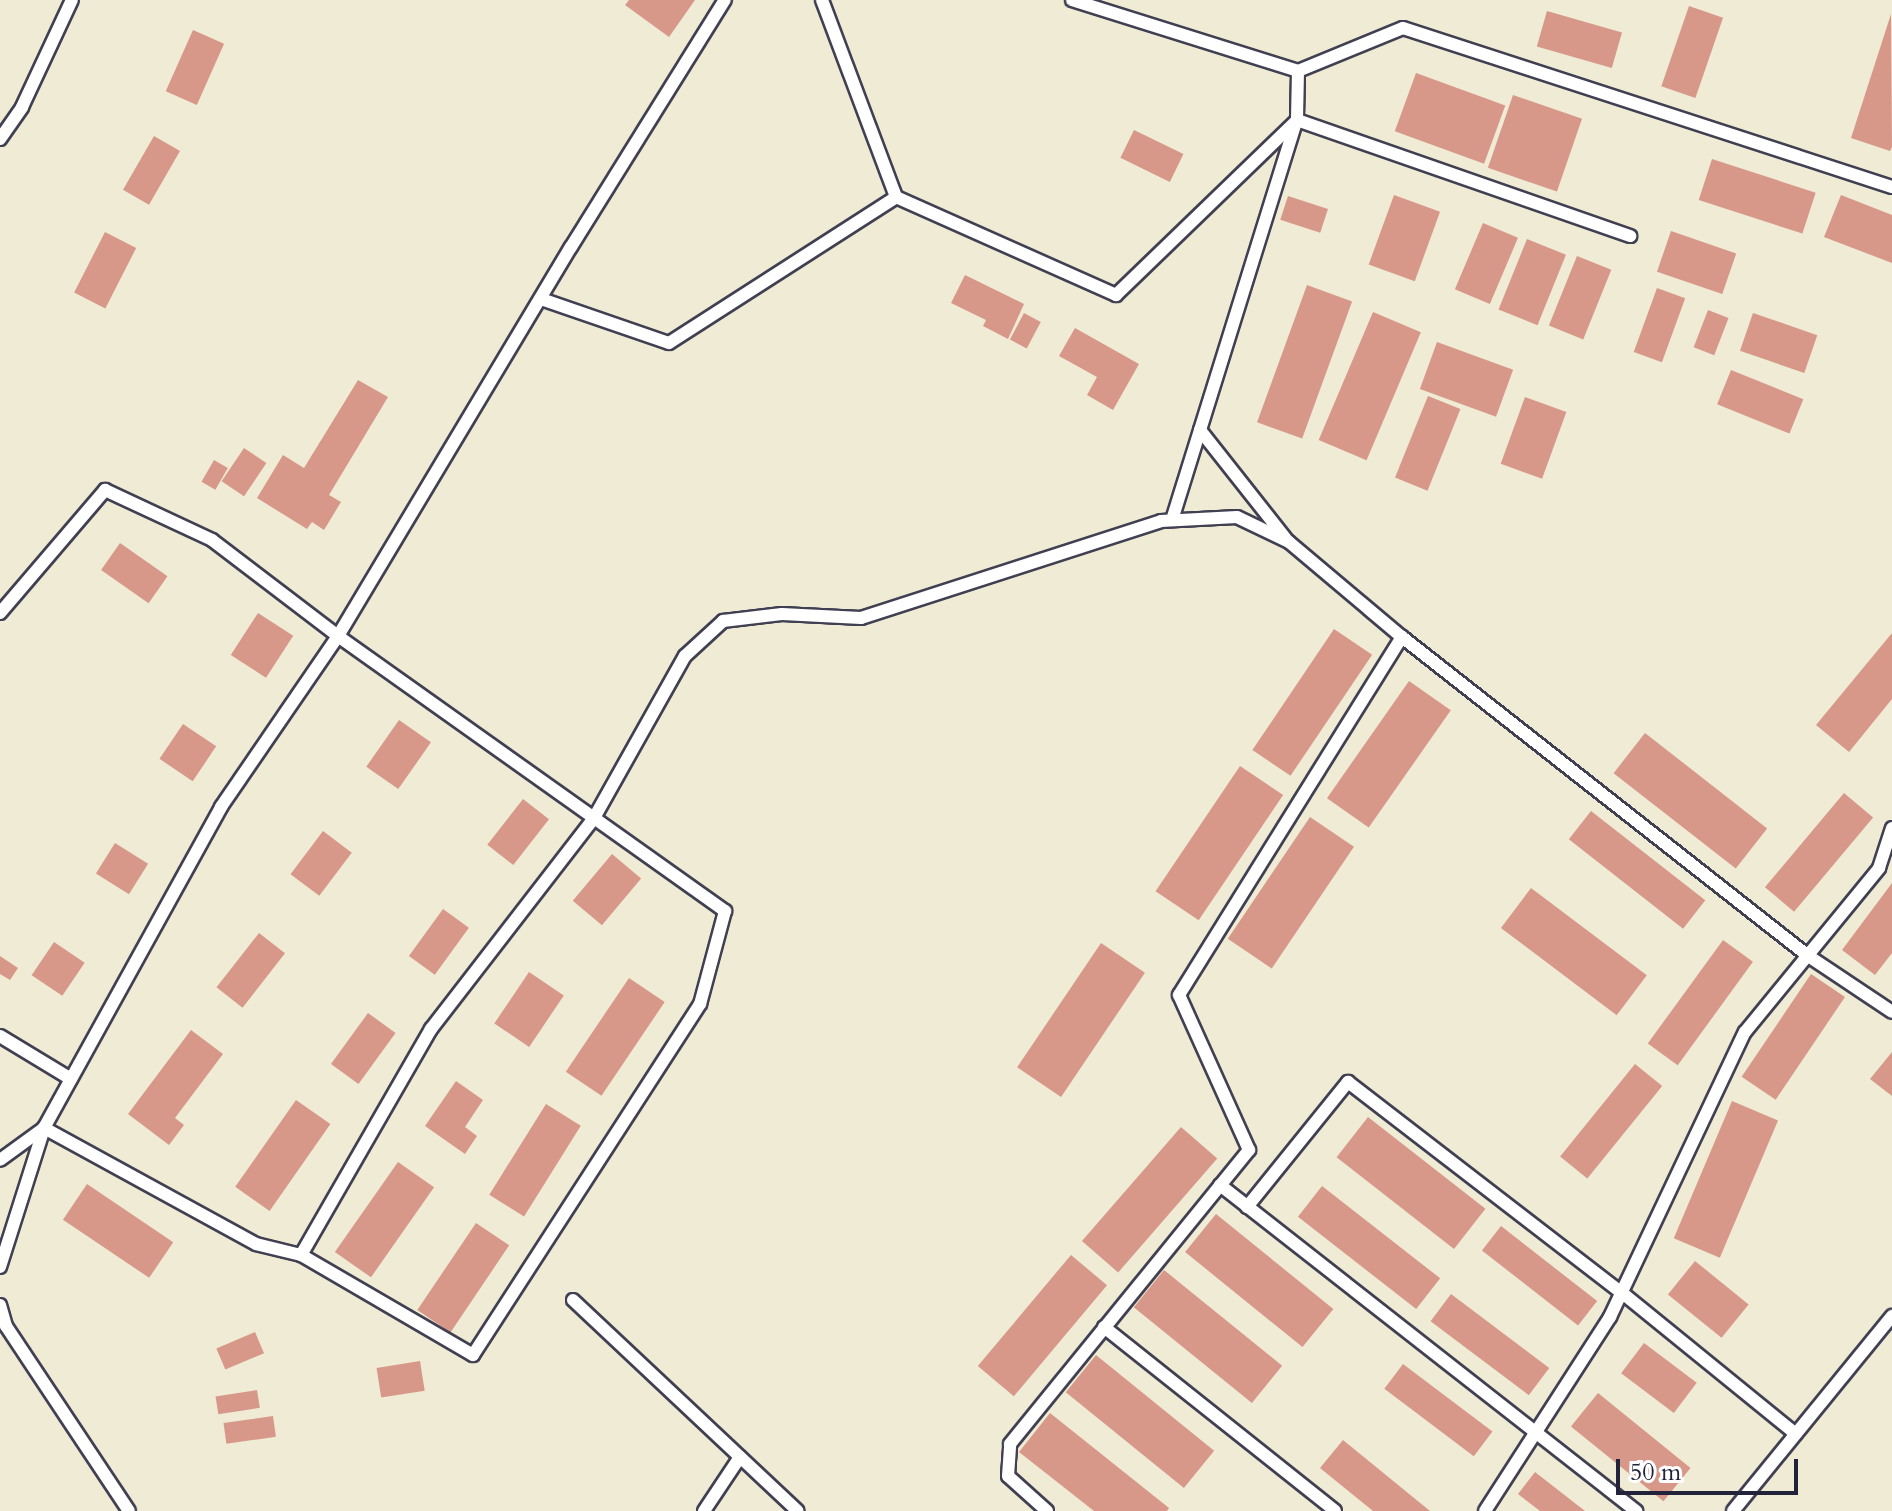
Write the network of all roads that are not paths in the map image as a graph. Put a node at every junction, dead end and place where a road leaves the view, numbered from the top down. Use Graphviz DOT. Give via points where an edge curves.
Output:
graph roads {
  1 [pos="72,0"];
  2 [pos="725,0"];
  3 [pos="822,0"];
  4 [pos="1072,0"];
  5 [pos="1298,71"];
  6 [pos="1297,120"];
  7 [pos="0,139"];
  8 [pos="1892,187"];
  9 [pos="896,197"];
  10 [pos="1630,236"];
  11 [pos="541,299"];
  12 [pos="1200,430"];
  13 [pos="1172,520"];
  14 [pos="1289,542"];
  15 [pos="0,613"];
  16 [pos="338,636"];
  17 [pos="1402,637"];
  18 [pos="594,818"];
  19 [pos="1892,828"];
  20 [pos="1807,955"];
  21 [pos="1892,1012"];
  22 [pos="0,1036"];
  23 [pos="71,1079"];
  24 [pos="44,1128"];
  25 [pos="0,1160"];
  26 [pos="1220,1185"];
  27 [pos="1247,1207"];
  28 [pos="301,1255"];
  29 [pos="0,1267"];
  30 [pos="1621,1292"];
  31 [pos="573,1300"];
  32 [pos="0,1305"];
  33 [pos="1892,1316"];
  34 [pos="1104,1327"];
  35 [pos="1536,1432"];
  36 [pos="1796,1434"];
  37 [pos="740,1457"];
  38 [pos="129,1511"];
  39 [pos="704,1511"];
  40 [pos="798,1511"];
  41 [pos="1047,1511"];
  42 [pos="1335,1511"];
  43 [pos="1485,1511"];
  44 [pos="1636,1511"];
  45 [pos="1733,1511"];
  1 -- 7 [label="lane" via="22,107"];
  2 -- 11 [label="lane"];
  3 -- 9 [label="lane"];
  4 -- 5 [label="lane"];
  5 -- 6 [label="lane"];
  5 -- 8 [label="lane" via="1403,28"];
  6 -- 9 [label="lane" via="1116,295"];
  6 -- 10 [label="lane"];
  6 -- 12 [label="lane"];
  9 -- 11 [label="lane" via="669,343"];
  11 -- 16 [label="lane"];
  12 -- 13 [label="lane"];
  12 -- 14 [label="lane"];
  13 -- 14 [label="lane" via="1237,517"];
  13 -- 18 [label="lane" via="861,618 782,614 723,621 685,656"];
  14 -- 17 [label="lane"];
  15 -- 16 [label="lane" via="105,490 212,540"];
  16 -- 18 [label="lane"];
  16 -- 23 [label="lane" via="221,807"];
  17 -- 20 [label="lane"];
  17 -- 26 [label="lane" via="1179,995 1249,1150"];
  18 -- 28 [label="lane" via="431,1029"];
  18 -- 28 [label="lane" via="725,911 700,1004 473,1355"];
  19 -- 20 [label="lane" via="1879,868"];
  20 -- 21 [label="lane"];
  20 -- 30 [label="lane" via="1745,1032"];
  22 -- 23 [label="lane"];
  23 -- 24 [label="lane"];
  24 -- 25 [label="lane"];
  24 -- 28 [label="lane" via="256,1244"];
  24 -- 29 [label="lane"];
  26 -- 27 [label="lane"];
  26 -- 34 [label="lane"];
  27 -- 30 [label="lane" via="1348,1082"];
  27 -- 35 [label="lane"];
  30 -- 35 [label="lane"];
  30 -- 36 [label="lane"];
  31 -- 37 [label="lane"];
  32 -- 38 [label="lane" via="6,1326"];
  33 -- 36 [label="lane"];
  34 -- 41 [label="lane" via="1010,1444 1008,1476"];
  34 -- 42 [label="lane"];
  35 -- 43 [label="lane"];
  35 -- 44 [label="lane"];
  36 -- 45 [label="lane"];
  37 -- 39 [label="lane"];
  37 -- 40 [label="lane"];
}
